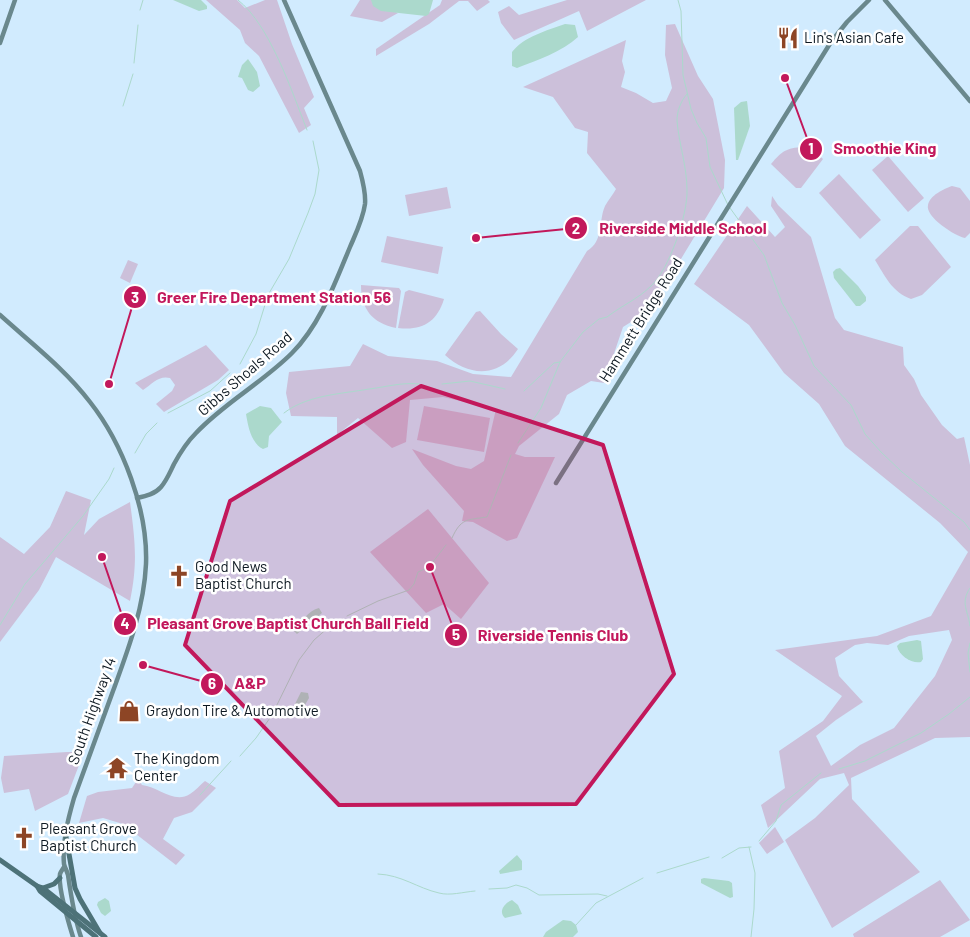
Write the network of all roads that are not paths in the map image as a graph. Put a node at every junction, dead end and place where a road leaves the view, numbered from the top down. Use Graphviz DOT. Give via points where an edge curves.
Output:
graph roads {
  1 [pos="15,0"];
  2 [pos="284,0"];
  3 [pos="870,0"];
  4 [pos="885,0"];
  5 [pos="0,43"];
  6 [pos="970,101"];
  7 [pos="0,315"];
  8 [pos="556,483"];
  9 [pos="137,498"];
  10 [pos="66,837"];
  11 [pos="0,860"];
  12 [pos="64,867"];
  13 [pos="60,878"];
  14 [pos="40,887"];
  15 [pos="64,905"];
  16 [pos="66,912"];
  17 [pos="74,912"];
  18 [pos="75,919"];
  19 [pos="98,935"];
  20 [pos="73,937"];
  21 [pos="81,937"];
  22 [pos="105,937"];
  1 -- 5 [label="street"];
  2 -- 9 [label="street, Gibbs Shoals Road" via="360,171 365,191 363,215 321,311 302,342 271,372 195,434 160,488"];
  3 -- 8 [label="street, Hammett Bridge Road" via="830,42"];
  4 -- 6 [label="street"];
  7 -- 9 [label="street, South Highway 14" via="70,379 98,412 124,458"];
  9 -- 10 [label="street, South Highway 14" via="146,563 141,603 129,647 74,798"];
  10 -- 12 [label="street, South Highway 14"];
  10 -- 19 [label="main road" via="75,888"];
  11 -- 14 [label="main road"];
  12 -- 13 [label="street, South Highway 14"];
  12 -- 17 [label="street, South Highway 14"];
  13 -- 14 [label="main road" via="54,884"];
  13 -- 15 [label="street, South Highway 14"];
  14 -- 15 [label="main road"];
  14 -- 16 [label="main road" via="40,891"];
  15 -- 16 [label="street, South Highway 14"];
  15 -- 17 [label="main road"];
  16 -- 18 [label="main road"];
  16 -- 20 [label="street, South Highway 14"];
  17 -- 18 [label="street, South Highway 14"];
  17 -- 19 [label="main road"];
  18 -- 19 [label="main road"];
  18 -- 21 [label="street, South Highway 14"];
  19 -- 22 [label="main road"];
}
